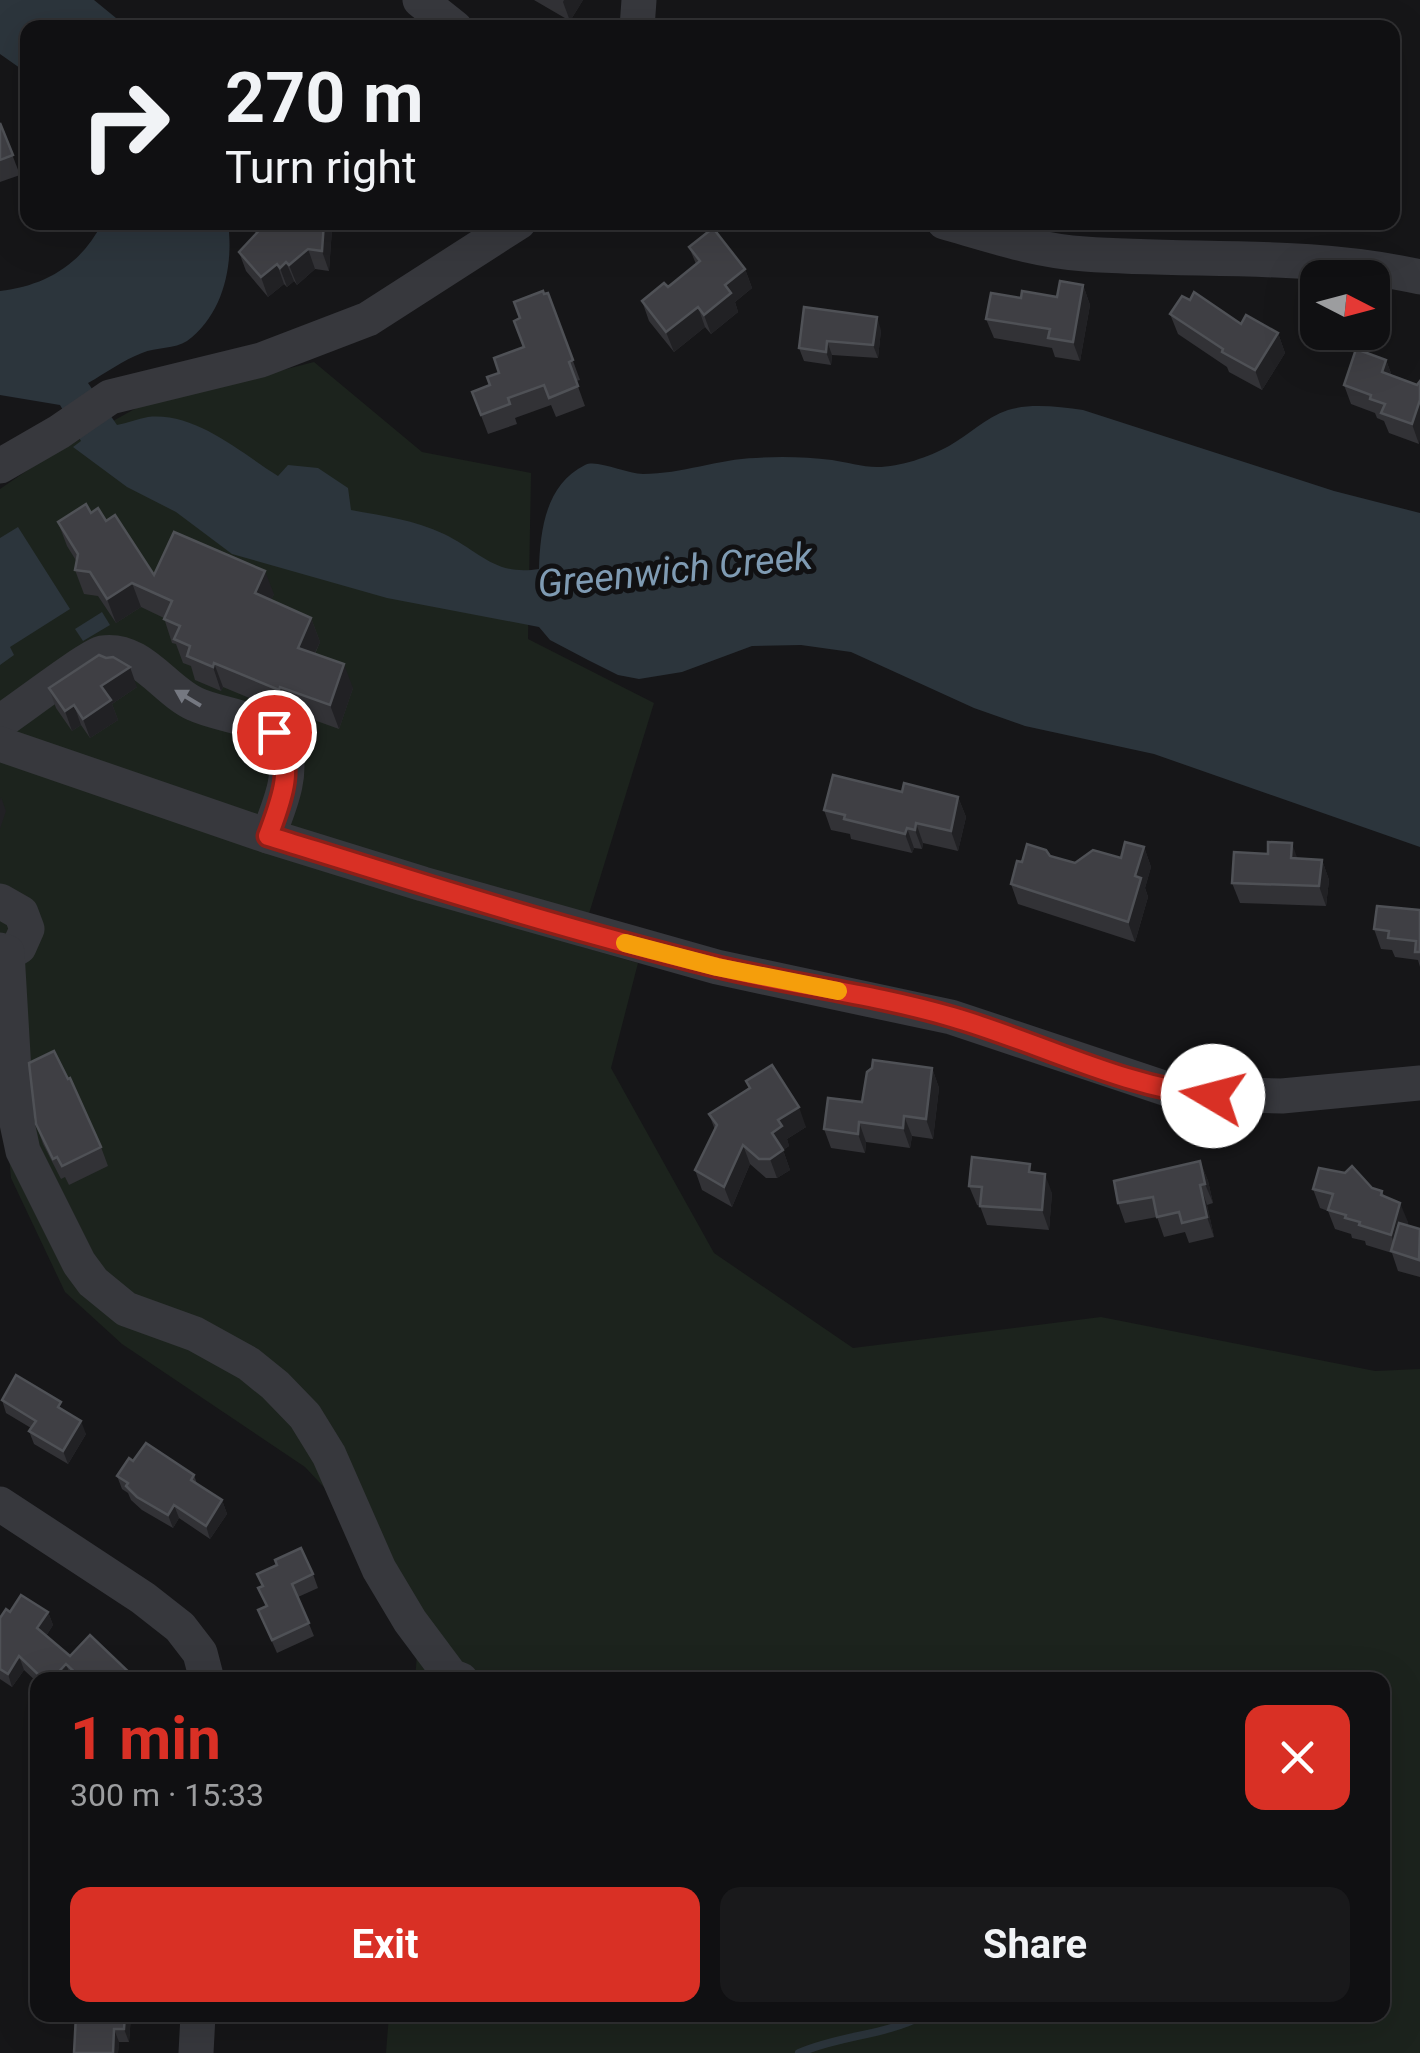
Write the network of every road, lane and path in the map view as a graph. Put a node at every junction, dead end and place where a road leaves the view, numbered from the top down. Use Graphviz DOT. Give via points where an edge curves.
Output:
graph roads {
  1 [pos="420,0"];
  2 [pos="445,20"];
  3 [pos="507,230"];
  4 [pos="973,230"];
  5 [pos="1420,277"];
  6 [pos="0,466"];
  7 [pos="0,722"];
  8 [pos="0,744"];
  9 [pos="268,836"];
  10 [pos="0,901"];
  11 [pos="4,951"];
  12 [pos="1420,1083"];
  13 [pos="0,1504"];
  14 [pos="205,1672"];
  15 [pos="448,1672"];
  16 [pos="198,2022"];
  17 [pos="196,2053"];
  1 -- 2 [label="street"];
  3 -- 6 [label="street" via="368,319 261,360 110,397"];
  4 -- 5 [label="street" via="1083,254 1268,257"];
  9 -- 7 [label="street, one-way" via="286,769 274,732 194,704 124,655 100,653"];
  8 -- 9 [label="street"];
  9 -- 12 [label="street" via="632,945 951,1017 1178,1093 1282,1096"];
  10 -- 11 [label="street" via="26,923 22,942"];
  11 -- 15 [label="street" via="23,1151 79,1264 126,1309 195,1334 249,1364 305,1416 379,1568"];
  13 -- 14 [label="street" via="180,1627"];
  16 -- 17 [label="street"];
}
